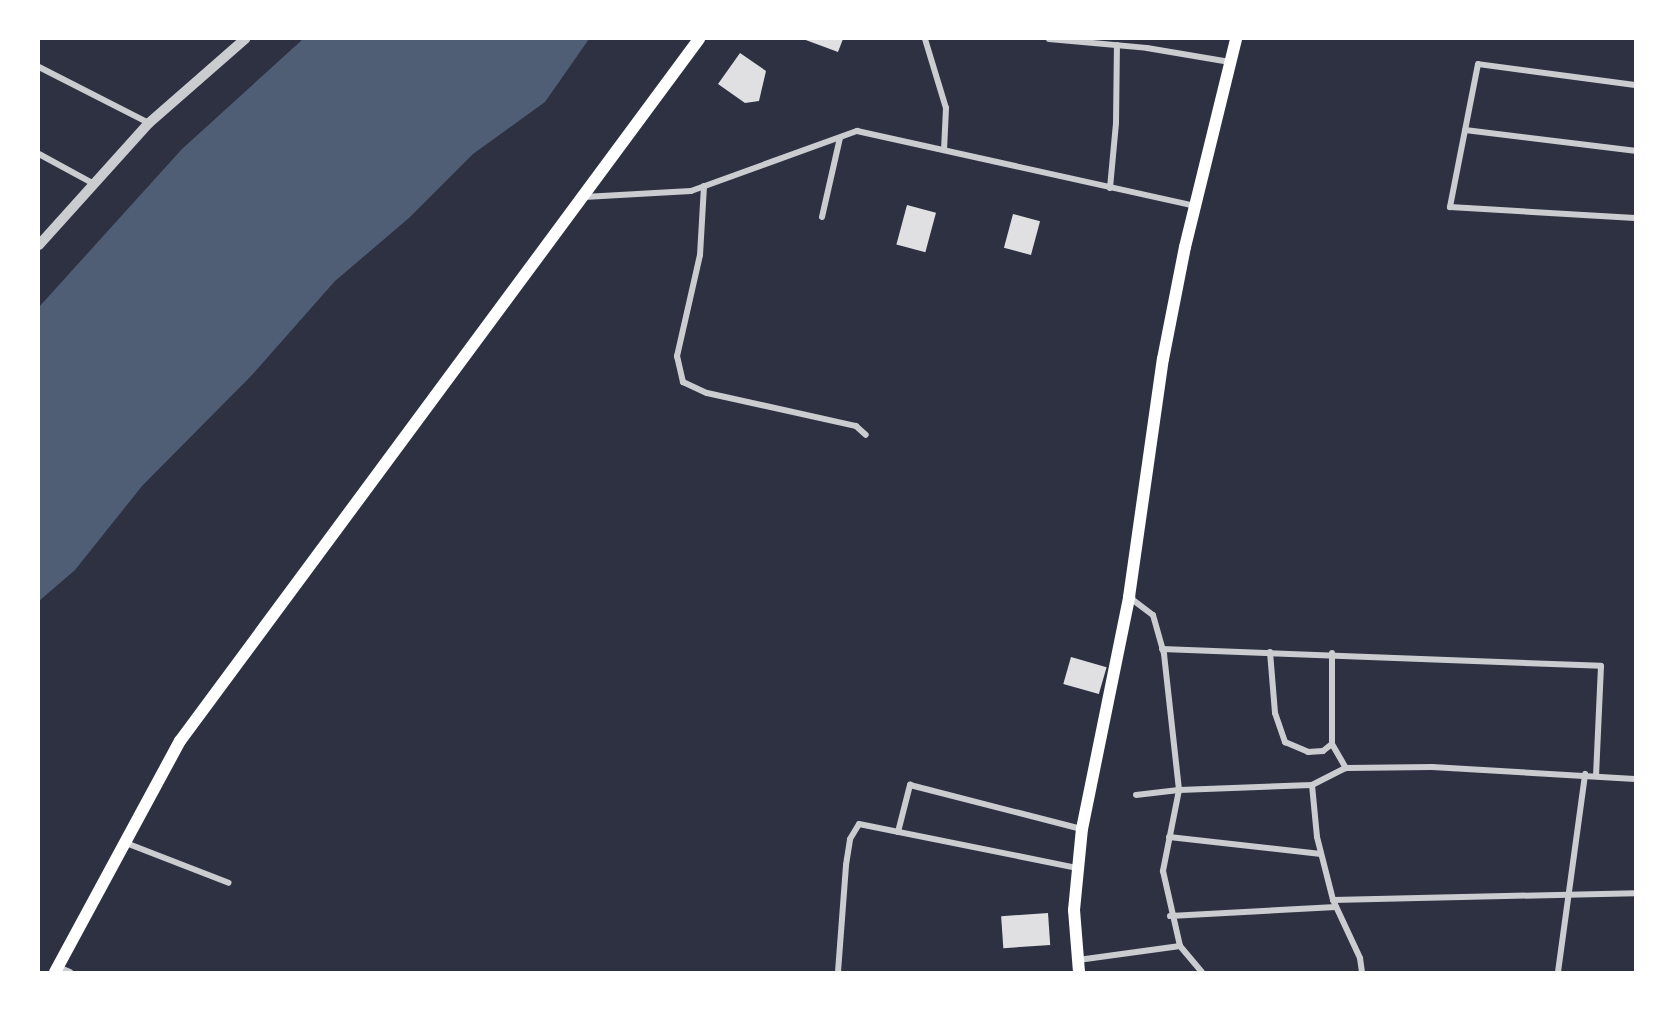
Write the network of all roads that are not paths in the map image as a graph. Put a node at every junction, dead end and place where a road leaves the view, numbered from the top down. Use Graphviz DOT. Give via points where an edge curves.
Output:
graph roads {
  1 [pos="245,39"];
  2 [pos="699,39"];
  3 [pos="925,39"];
  4 [pos="1049,39"];
  5 [pos="1236,39"];
  6 [pos="1117,45"];
  7 [pos="1230,62"];
  8 [pos="39,67"];
  9 [pos="1635,85"];
  10 [pos="149,123"];
  11 [pos="1465,130"];
  12 [pos="840,138"];
  13 [pos="944,150"];
  14 [pos="1635,151"];
  15 [pos="39,154"];
  16 [pos="94,184"];
  17 [pos="704,186"];
  18 [pos="1110,188"];
  19 [pos="583,197"];
  20 [pos="1194,206"];
  21 [pos="822,217"];
  22 [pos="1635,218"];
  23 [pos="39,245"];
  24 [pos="866,435"];
  25 [pos="1129,597"];
  26 [pos="1162,649"];
  27 [pos="1270,652"];
  28 [pos="1332,653"];
  29 [pos="1332,744"];
  30 [pos="1346,768"];
  31 [pos="1585,774"];
  32 [pos="1596,775"];
  33 [pos="1635,779"];
  34 [pos="1312,785"];
  35 [pos="1179,790"];
  36 [pos="1136,795"];
  37 [pos="1082,829"];
  38 [pos="898,832"];
  39 [pos="1168,837"];
  40 [pos="126,843"];
  41 [pos="1322,854"];
  42 [pos="1078,868"];
  43 [pos="229,883"];
  44 [pos="1568,893"];
  45 [pos="1635,893"];
  46 [pos="1333,900"];
  47 [pos="1336,907"];
  48 [pos="1170,916"];
  49 [pos="1180,946"];
  50 [pos="1078,966"];
  51 [pos="56,970"];
  52 [pos="70,972"];
  53 [pos="838,972"];
  54 [pos="1202,972"];
  55 [pos="1362,972"];
  56 [pos="1558,972"];
  1 -- 10 [label="street"];
  2 -- 19 [label="main road"];
  3 -- 13 [label="street" via="946,108"];
  4 -- 6 [label="street"];
  5 -- 7 [label="main road"];
  6 -- 7 [label="street"];
  6 -- 18 [label="street"];
  7 -- 20 [label="main road"];
  8 -- 10 [label="street"];
  9 -- 11 [label="street" via="1478,64"];
  10 -- 16 [label="street"];
  11 -- 14 [label="street"];
  11 -- 22 [label="street" via="1450,207"];
  12 -- 13 [label="street" via="857,131"];
  12 -- 17 [label="street"];
  12 -- 21 [label="street"];
  13 -- 18 [label="street"];
  15 -- 16 [label="street"];
  16 -- 23 [label="street"];
  17 -- 19 [label="street" via="691,191"];
  17 -- 24 [label="street" via="700,255 677,356 683,382 707,393 856,426"];
  18 -- 20 [label="street"];
  19 -- 40 [label="main road" via="180,741"];
  20 -- 25 [label="main road" via="1163,359"];
  25 -- 26 [label="street" via="1153,615"];
  25 -- 37 [label="main road"];
  26 -- 27 [label="street"];
  26 -- 35 [label="street"];
  27 -- 28 [label="street"];
  27 -- 29 [label="street" via="1275,714 1285,742 1308,752 1323,751"];
  28 -- 29 [label="street"];
  28 -- 32 [label="street" via="1601,666"];
  29 -- 30 [label="street"];
  30 -- 31 [label="street" via="1432,767"];
  30 -- 34 [label="street"];
  31 -- 32 [label="street"];
  31 -- 44 [label="street"];
  32 -- 33 [label="street"];
  34 -- 35 [label="street"];
  34 -- 41 [label="street"];
  35 -- 36 [label="street"];
  35 -- 39 [label="street"];
  37 -- 38 [label="street" via="910,785"];
  37 -- 42 [label="main road"];
  38 -- 42 [label="street"];
  38 -- 53 [label="street" via="858,824 854,827 846,865"];
  39 -- 41 [label="street"];
  39 -- 48 [label="street" via="1163,872"];
  40 -- 43 [label="street"];
  40 -- 51 [label="main road"];
  41 -- 46 [label="street"];
  42 -- 50 [label="main road" via="1074,910"];
  44 -- 45 [label="street"];
  44 -- 46 [label="street"];
  44 -- 56 [label="street"];
  46 -- 47 [label="street"];
  47 -- 48 [label="street"];
  47 -- 55 [label="street" via="1360,958"];
  48 -- 49 [label="street"];
  49 -- 50 [label="street"];
  49 -- 54 [label="street"];
  51 -- 52 [label="street"];
}
